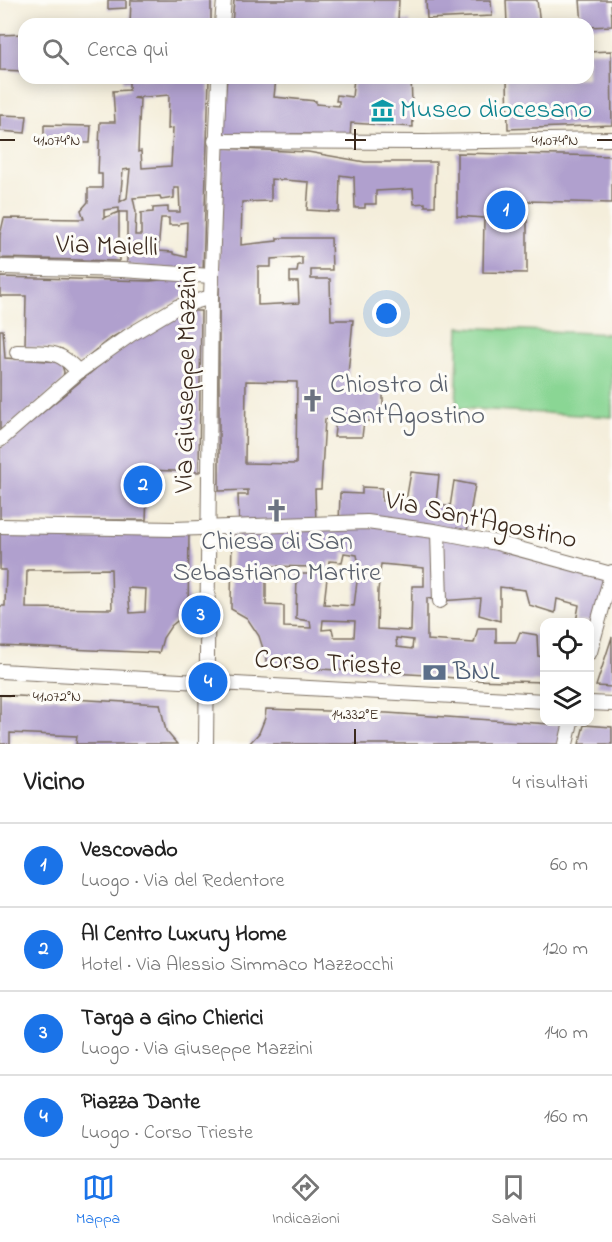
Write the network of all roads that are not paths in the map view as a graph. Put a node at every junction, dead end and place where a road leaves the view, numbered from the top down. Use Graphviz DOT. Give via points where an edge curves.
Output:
graph roads {
  1 [pos="224,0"];
  2 [pos="222,18"];
  3 [pos="219,84"];
  4 [pos="612,139"];
  5 [pos="215,141"];
  6 [pos="0,267"];
  7 [pos="211,276"];
  8 [pos="211,297"];
  9 [pos="17,352"];
  10 [pos="78,372"];
  11 [pos="0,440"];
  12 [pos="0,526"];
  13 [pos="208,528"];
  14 [pos="438,532"];
  15 [pos="611,573"];
  16 [pos="440,601"];
  17 [pos="594,637"];
  18 [pos="0,671"];
  19 [pos="206,682"];
  20 [pos="540,701"];
  21 [pos="594,703"];
  22 [pos="612,704"];
  23 [pos="570,726"];
  24 [pos="206,744"];
  25 [pos="566,744"];
  1 -- 2 [label="street"];
  3 -- 5 [label="street, Via Giuseppe Mazzini"];
  4 -- 5 [label="street"];
  5 -- 7 [label="street, Via Giuseppe Mazzini"];
  6 -- 7 [label="street, Via Maielli"];
  7 -- 8 [label="street, Via Giuseppe Mazzini"];
  8 -- 10 [label="street" via="158,316"];
  8 -- 13 [label="street, Via Giuseppe Mazzini"];
  9 -- 10 [label="street" via="55,353"];
  10 -- 11 [label="street"];
  12 -- 13 [label="street, Via Sant'Agostino"];
  13 -- 14 [label="street, Via Sant'Agostino" via="367,522"];
  13 -- 19 [label="street, Via Giuseppe Mazzini"];
  14 -- 15 [label="street, Via Sant'Agostino"];
  14 -- 16 [label="street"];
  15 -- 17 [label="street"];
  18 -- 19 [label="street, Corso Trieste"];
  19 -- 20 [label="street, Corso Trieste"];
  19 -- 24 [label="street, Via Giuseppe Mazzini"];
  21 -- 22 [label="street"];
  23 -- 25 [label="street"];
}
